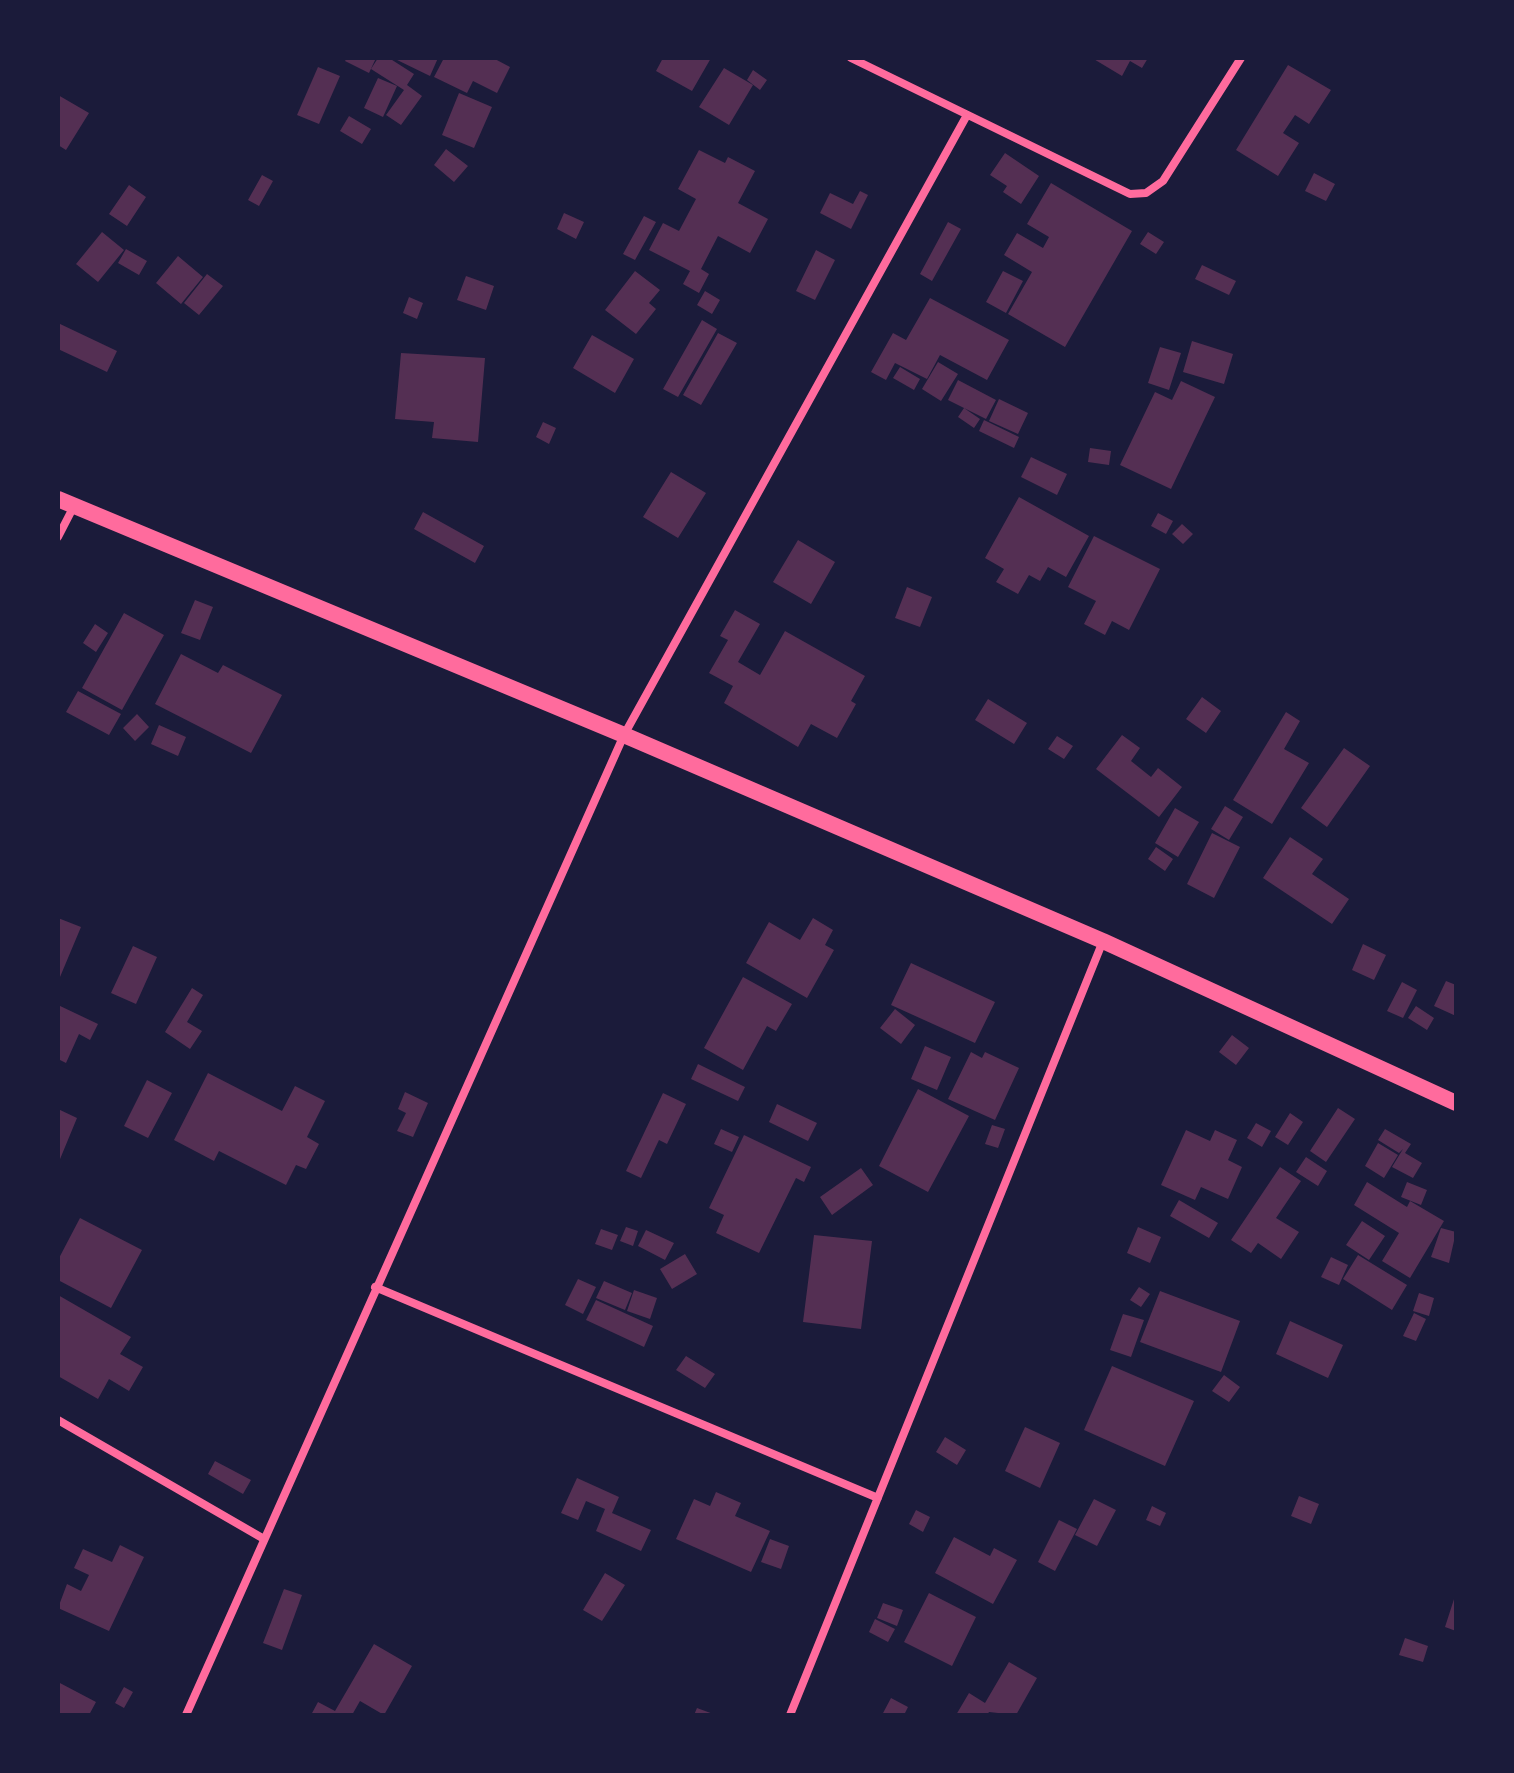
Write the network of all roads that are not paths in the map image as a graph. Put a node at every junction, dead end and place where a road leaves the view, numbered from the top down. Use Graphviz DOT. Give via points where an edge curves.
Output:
graph roads {
  1 [pos="851,58"];
  2 [pos="1241,58"];
  3 [pos="967,115"];
  4 [pos="66,502"];
  5 [pos="58,537"];
  6 [pos="624,735"];
  7 [pos="1103,941"];
  8 [pos="1456,1103"];
  9 [pos="375,1287"];
  10 [pos="58,1420"];
  11 [pos="878,1498"];
  12 [pos="264,1539"];
  13 [pos="186,1715"];
  14 [pos="790,1715"];
  1 -- 3 [label="street"];
  2 -- 3 [label="street" via="1163,181 1146,193 1130,194"];
  3 -- 6 [label="street"];
  4 -- 5 [label="street"];
  4 -- 6 [label="main road"];
  6 -- 7 [label="main road"];
  6 -- 9 [label="street"];
  7 -- 8 [label="main road"];
  7 -- 11 [label="street"];
  9 -- 11 [label="street"];
  9 -- 12 [label="street"];
  10 -- 12 [label="street"];
  11 -- 14 [label="street"];
  12 -- 13 [label="street"];
}
